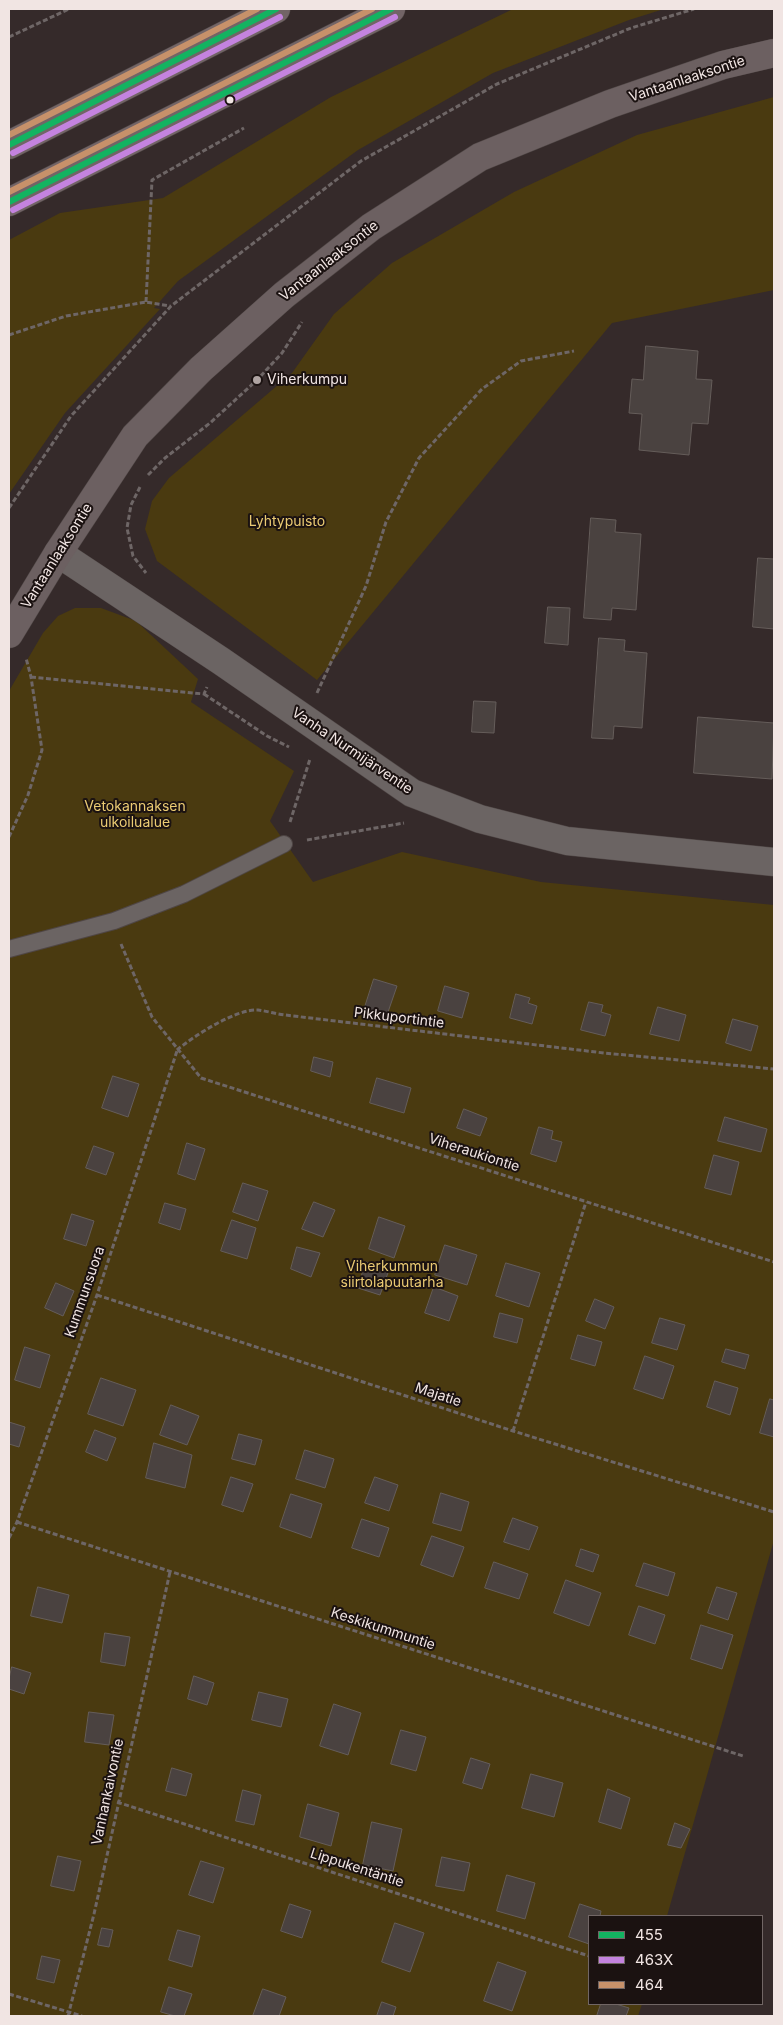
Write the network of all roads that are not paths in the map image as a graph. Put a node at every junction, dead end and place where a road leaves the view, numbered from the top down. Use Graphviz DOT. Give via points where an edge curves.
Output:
graph roads {
  1 [pos="276,9"];
  2 [pos="391,9"];
  3 [pos="774,53"];
  4 [pos="9,145"];
  5 [pos="9,202"];
  6 [pos="58,553"];
  7 [pos="9,634"];
  8 [pos="284,844"];
  9 [pos="774,862"];
  10 [pos="9,949"];
  1 -- 4 [label="highway"];
  2 -- 5 [label="highway"];
  3 -- 6 [label="main road, Vantaanlaaksontie" via="723,65 610,104 480,157 371,227 284,295 200,369 134,436"];
  6 -- 7 [label="main road, Vantaanlaaksontie"];
  6 -- 9 [label="street, Vanha Nurmijärventie" via="412,793 480,819 567,841"];
  8 -- 10 [label="lane" via="184,894 114,921"];
}
